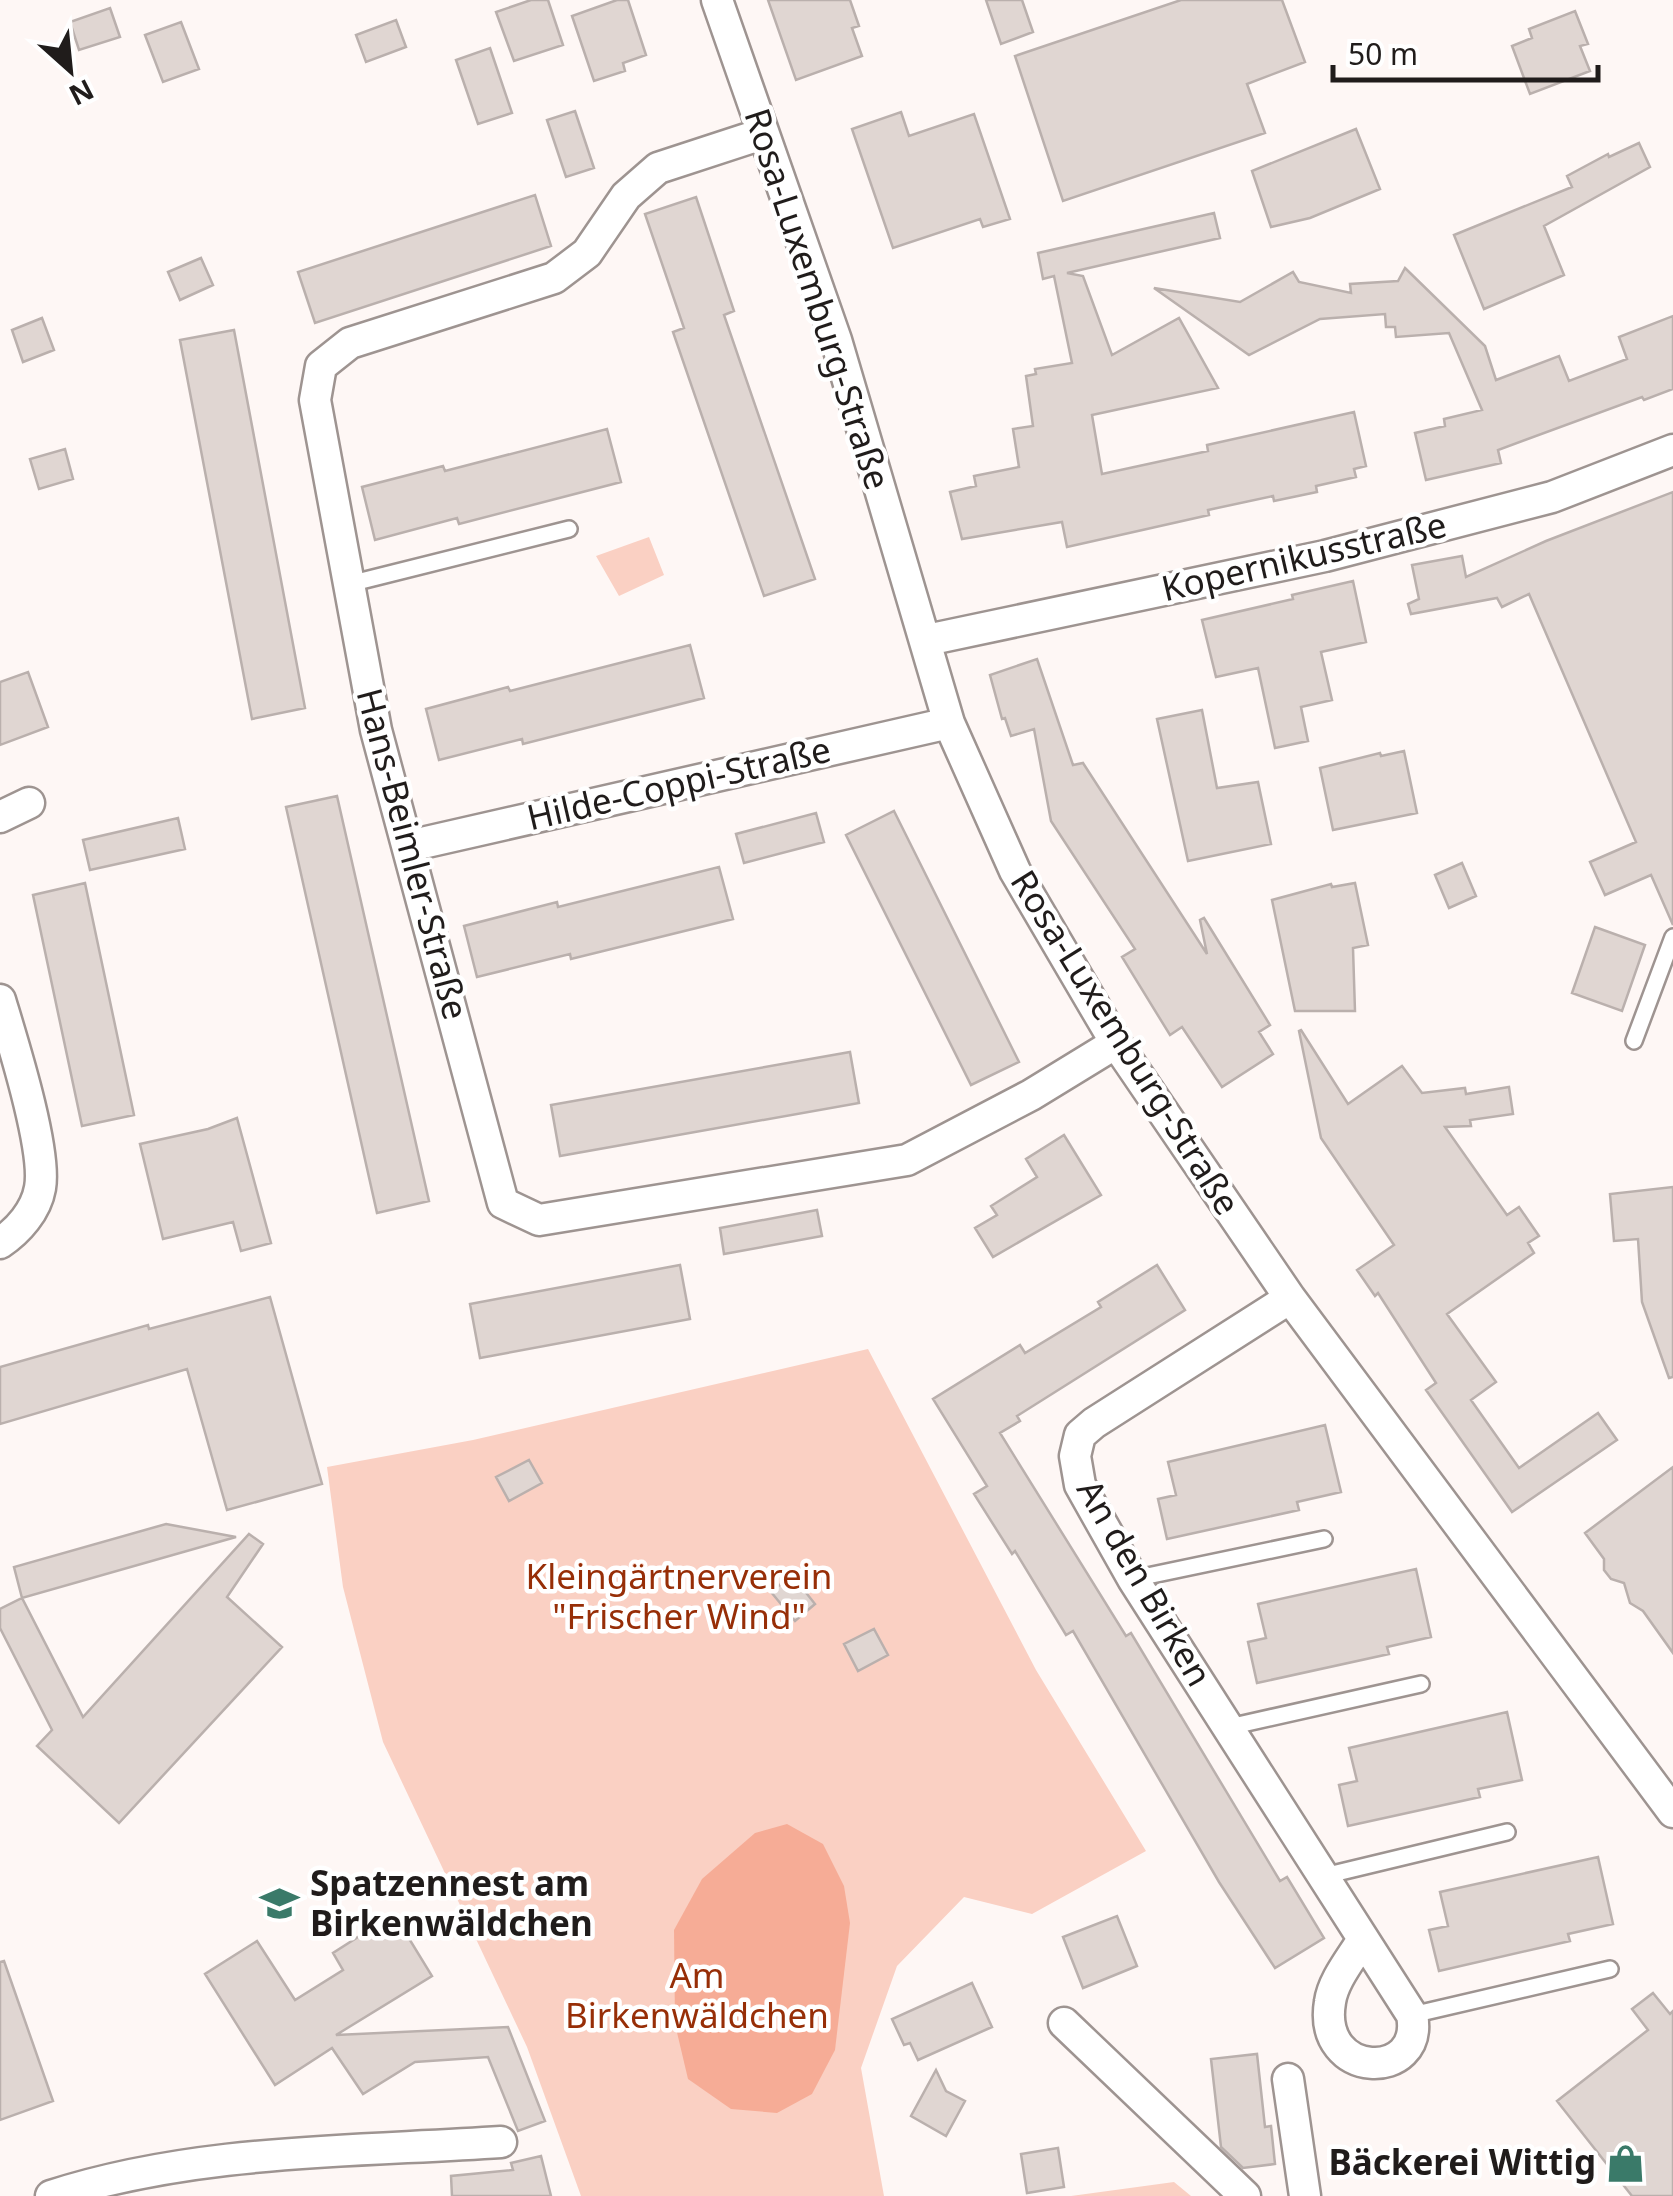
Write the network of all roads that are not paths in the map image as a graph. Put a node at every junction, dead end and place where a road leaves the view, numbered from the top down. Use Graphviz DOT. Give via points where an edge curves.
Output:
graph roads {
  1 [pos="717,0"];
  2 [pos="762,134"];
  3 [pos="1673,450"];
  4 [pos="569,529"];
  5 [pos="349,584"];
  6 [pos="927,640"];
  7 [pos="949,723"];
  8 [pos="28,803"];
  9 [pos="0,817"];
  10 [pos="409,846"];
  11 [pos="1673,938"];
  12 [pos="0,1000"];
  13 [pos="1634,1041"];
  14 [pos="1116,1042"];
  15 [pos="0,1243"];
  16 [pos="1290,1298"];
  17 [pos="1324,1539"];
  18 [pos="1133,1578"];
  19 [pos="1421,1684"];
  20 [pos="1229,1727"];
  21 [pos="1673,1812"];
  22 [pos="1507,1832"];
  23 [pos="1324,1876"];
  24 [pos="1363,1939"];
  25 [pos="1610,1970"];
  26 [pos="1412,2015"];
  27 [pos="1064,2023"];
  28 [pos="1288,2079"];
  29 [pos="501,2142"];
  30 [pos="52,2196"];
  31 [pos="1246,2196"];
  32 [pos="1305,2196"];
  1 -- 2 [label="street, Rosa-Luxemburg-Straße"];
  2 -- 5 [label="street, Hans-Beimler-Straße" via="658,168 626,196 588,253 554,278 350,343 322,366 315,400"];
  2 -- 6 [label="street, Rosa-Luxemburg-Straße" via="836,340"];
  3 -- 6 [label="street, Kopernikusstraße" via="1552,496 1325,556"];
  4 -- 5 [label="lane"];
  5 -- 10 [label="street, Hans-Beimler-Straße" via="376,730"];
  6 -- 7 [label="street, Rosa-Luxemburg-Straße"];
  7 -- 10 [label="street, Hilde-Coppi-Straße"];
  7 -- 14 [label="street, Rosa-Luxemburg-Straße" via="1014,871"];
  8 -- 9 [label="street"];
  10 -- 14 [label="street, Hans-Beimler-Straße" via="504,1203 539,1220 906,1160"];
  11 -- 13 [label="lane"];
  12 -- 15 [label="street" via="19,1065 40,1188 26,1219"];
  14 -- 16 [label="street, Rosa-Luxemburg-Straße"];
  16 -- 18 [label="street, An den Birken" via="1080,1435 1080,1485"];
  16 -- 21 [label="street, Rosa-Luxemburg-Straße"];
  17 -- 18 [label="lane"];
  18 -- 20 [label="street, An den Birken"];
  19 -- 20 [label="lane"];
  20 -- 23 [label="street, An den Birken"];
  22 -- 23 [label="lane"];
  23 -- 24 [label="street, An den Birken"];
  24 -- 26 [label="street, An den Birken"];
  24 -- 26 [label="street" via="1330,2000 1332,2030 1344,2052 1362,2064 1399,2054 1410,2044"];
  25 -- 26 [label="lane"];
  27 -- 31 [label="street"];
  28 -- 32 [label="street"];
  29 -- 30 [label="street" via="200,2161"];
}
